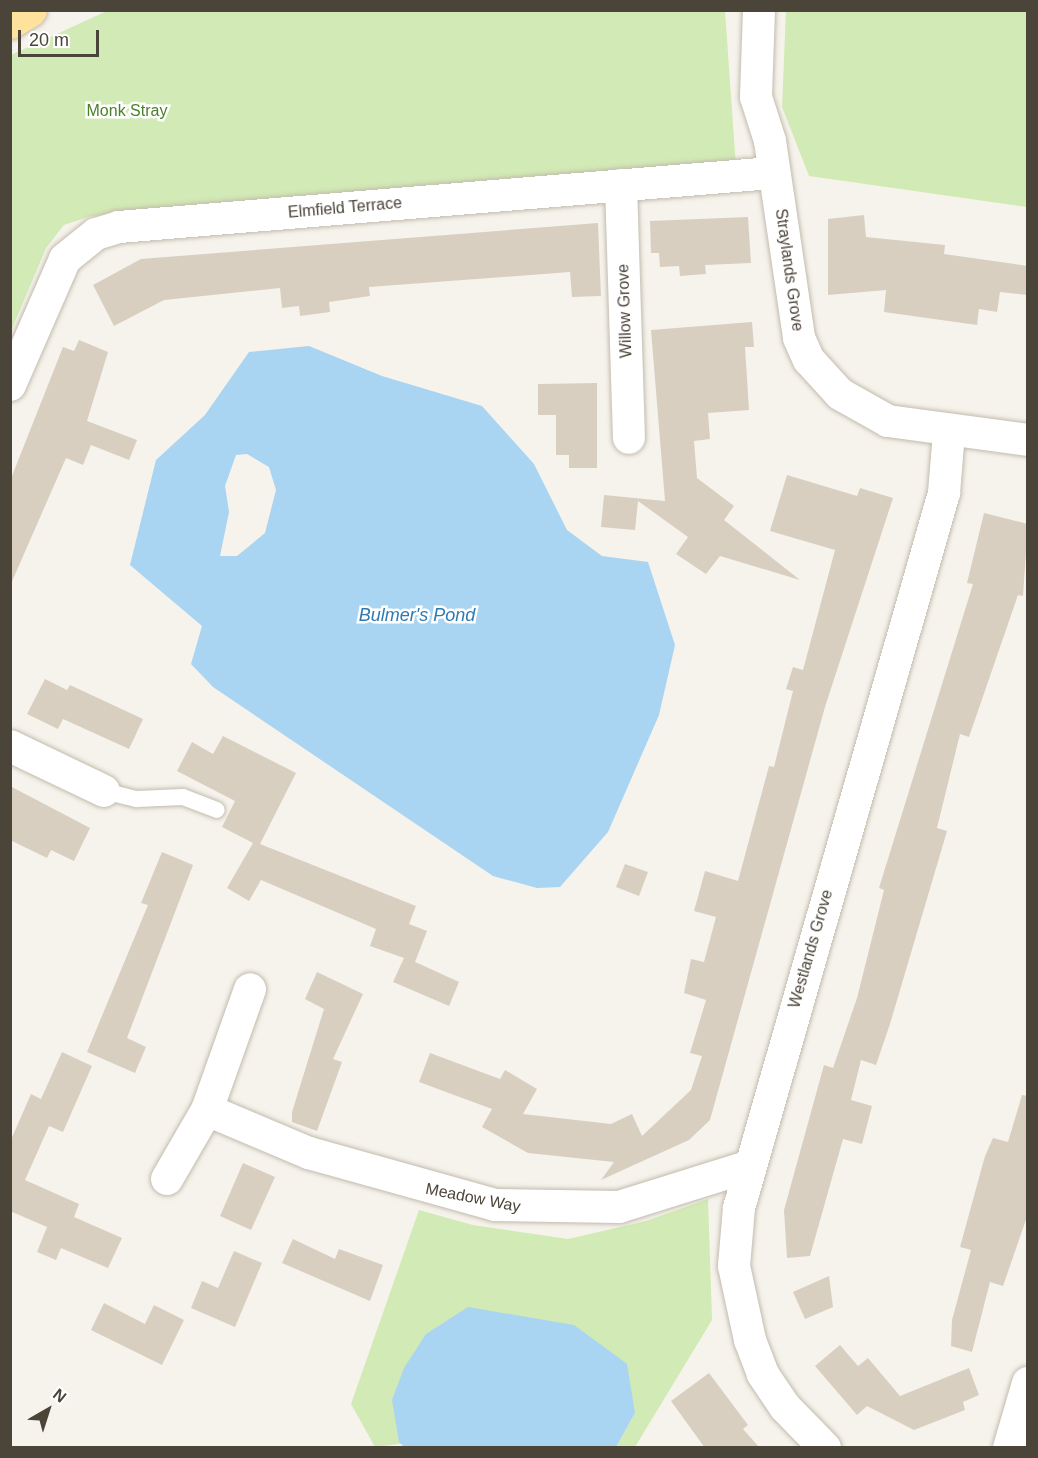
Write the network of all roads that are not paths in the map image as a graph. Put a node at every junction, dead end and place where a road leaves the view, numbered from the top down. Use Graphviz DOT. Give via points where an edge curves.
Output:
graph roads {
  1 [pos="30,10"];
  2 [pos="759,10"];
  3 [pos="10,22"];
  4 [pos="772,173"];
  5 [pos="621,185"];
  6 [pos="10,385"];
  7 [pos="949,432"];
  8 [pos="629,438"];
  9 [pos="1028,440"];
  10 [pos="10,746"];
  11 [pos="104,791"];
  12 [pos="217,810"];
  13 [pos="250,989"];
  14 [pos="207,1110"];
  15 [pos="747,1167"];
  16 [pos="167,1179"];
  17 [pos="1028,1383"];
  18 [pos="825,1448"];
  19 [pos="1009,1448"];
  1 -- 3 [label="main road"];
  2 -- 4 [label="street, Straylands Grove" via="756,97 770,141"];
  4 -- 5 [label="street, Elmfield Terrace"];
  4 -- 7 [label="street, Straylands Grove" via="799,338 809,360 840,394 863,410 909,427"];
  5 -- 6 [label="street, Elmfield Terrace" via="149,224 96,234 65,259 53,278"];
  5 -- 8 [label="street, Willow Grove"];
  7 -- 9 [label="street, Straylands Grove"];
  7 -- 15 [label="street, Westlands Grove" via="944,493"];
  10 -- 11 [label="street"];
  11 -- 12 [label="lane" via="137,799 183,797"];
  13 -- 14 [label="street"];
  14 -- 15 [label="street, Meadow Way" via="309,1153 495,1205 619,1207"];
  14 -- 16 [label="street"];
  15 -- 18 [label="street, Westlands Grove" via="734,1266 747,1331 763,1374 785,1407"];
  17 -- 19 [label="street"];
}
